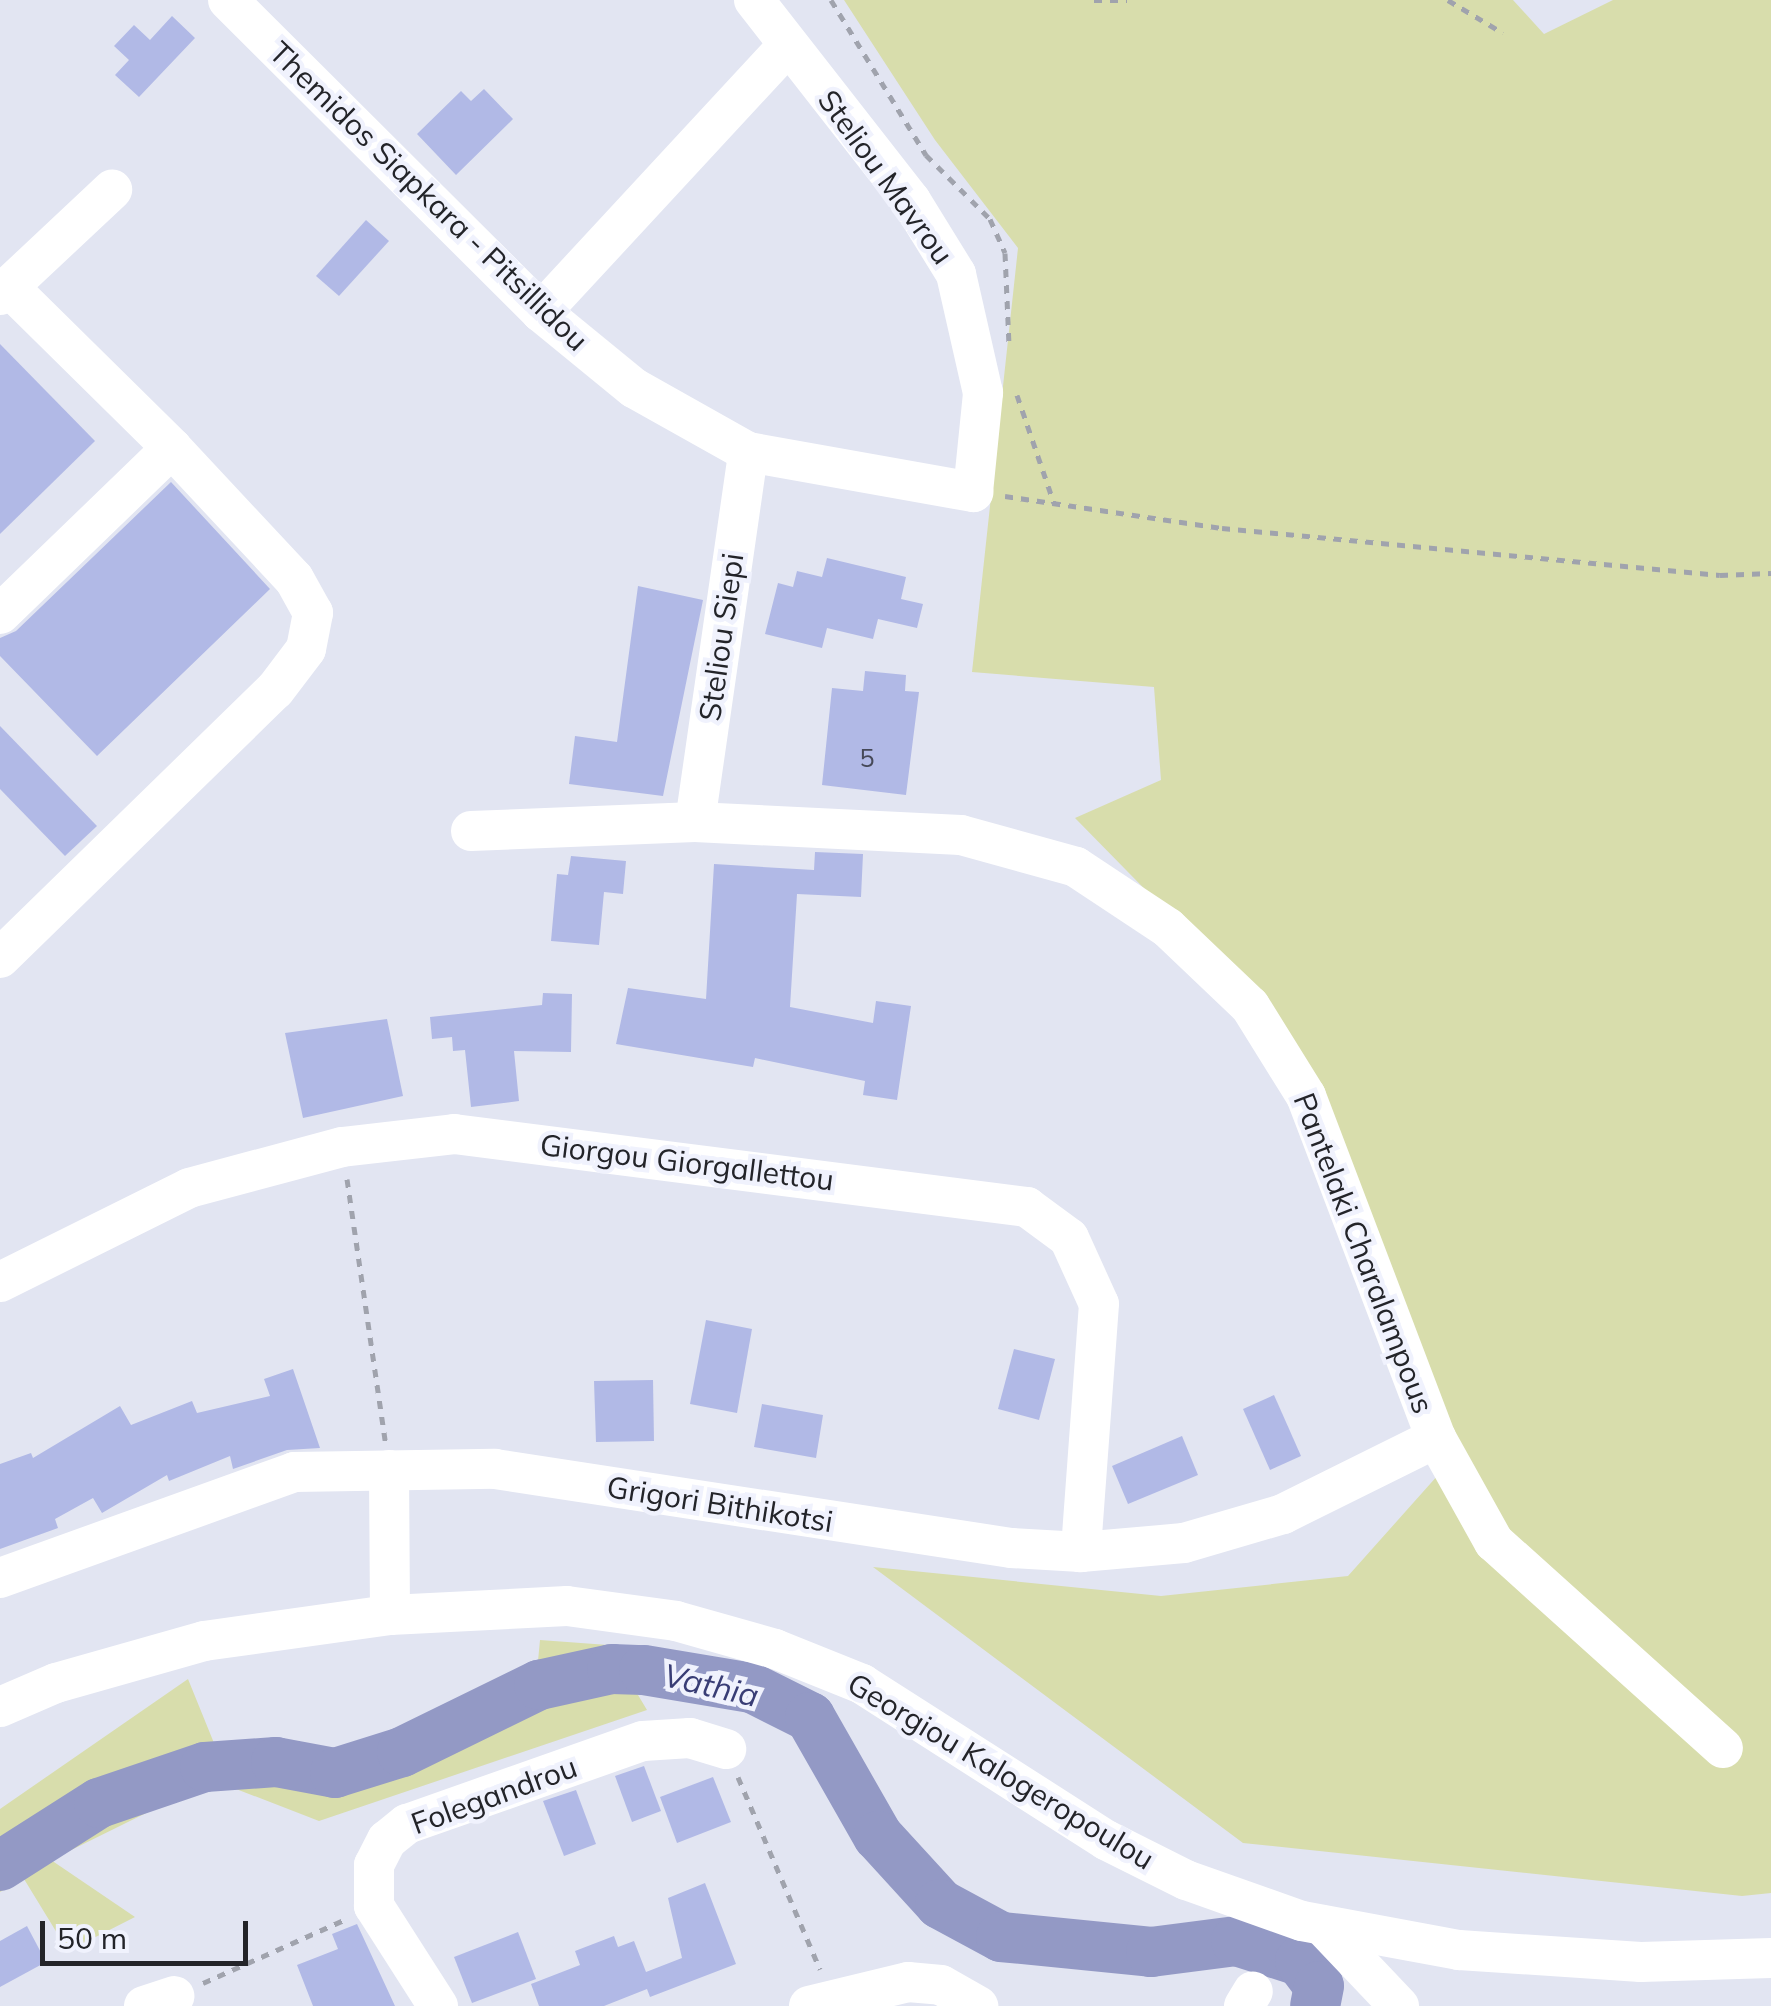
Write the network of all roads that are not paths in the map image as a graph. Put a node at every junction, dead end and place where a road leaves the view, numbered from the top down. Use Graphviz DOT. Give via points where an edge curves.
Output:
graph roads {
  1 [pos="228,0"];
  2 [pos="754,0"];
  3 [pos="788,45"];
  4 [pos="112,190"];
  5 [pos="4,291"];
  6 [pos="541,312"];
  7 [pos="172,448"];
  8 [pos="748,452"];
  9 [pos="973,492"];
  10 [pos="0,614"];
  11 [pos="695,822"];
  12 [pos="471,831"];
  13 [pos="0,958"];
  14 [pos="0,1282"];
  15 [pos="1436,1438"];
  16 [pos="389,1470"];
  17 [pos="1081,1552"];
  18 [pos="0,1578"];
  19 [pos="390,1615"];
  20 [pos="0,1706"];
  21 [pos="1723,1748"];
  22 [pos="726,1749"];
  23 [pos="1322,1924"];
  24 [pos="1771,1958"];
  25 [pos="821,2002"];
  26 [pos="438,2006"];
  27 [pos="978,2006"];
  28 [pos="1399,2006"];
  1 -- 6 [label="street, Themidos Siapkara - Pitsillidou"];
  2 -- 3 [label="street, Steliou Mavrou"];
  3 -- 6 [label="street"];
  3 -- 9 [label="street, Steliou Mavrou" via="910,202 956,274 984,394"];
  4 -- 5 [label="street"];
  5 -- 7 [label="street"];
  6 -- 8 [label="street, Themidos Siapkara - Pitsillidou" via="634,388"];
  7 -- 10 [label="street"];
  7 -- 13 [label="street" via="294,579 312,613 306,649 274,690"];
  8 -- 9 [label="street, Themidos Siapkara - Pitsillidou"];
  8 -- 11 [label="street, Steliou Siepi"];
  11 -- 12 [label="street, Pantelaki Charalampous"];
  11 -- 15 [label="street, Pantelaki Charalampous" via="961,834 1076,867 1168,928 1250,1006 1306,1096"];
  14 -- 17 [label="street, Giorgou Giorgallettou" via="189,1188 342,1147 472,1136 1027,1207 1069,1238 1099,1304"];
  15 -- 17 [label="street, Grigori Bithikotsi" via="1283,1514 1184,1543"];
  15 -- 21 [label="street, Pantelaki Charalampous" via="1494,1542"];
  16 -- 17 [label="street, Grigori Bithikotsi" via="495,1469 1011,1548"];
  16 -- 18 [label="street, Grigori Bithikotsi" via="294,1472"];
  16 -- 19 [label="street"];
  19 -- 20 [label="street, Georgiou Kalogeropoulou" via="204,1641 56,1682"];
  19 -- 23 [label="street, Georgiou Kalogeropoulou" via="567,1606 676,1621 776,1648 862,1684 1154,1864"];
  22 -- 26 [label="street, Folegandrou" via="690,1738 643,1741 407,1824 388,1840 374,1865 374,1906"];
  23 -- 24 [label="street, Georgiou Kalogeropoulou" via="1459,1950 1641,1962"];
  23 -- 28 [label="street"];
  25 -- 27 [label="street" via="908,1982 941,1984"];
}
